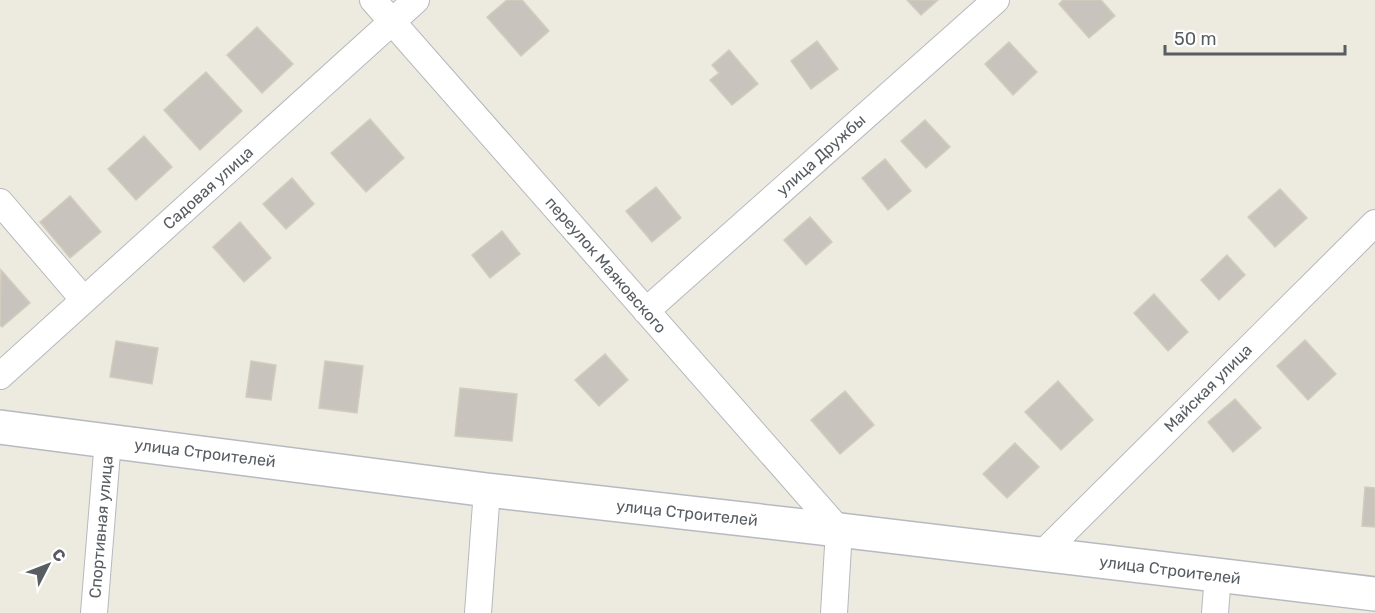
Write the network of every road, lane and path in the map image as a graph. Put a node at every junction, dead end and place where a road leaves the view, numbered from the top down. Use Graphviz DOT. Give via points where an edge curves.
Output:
graph roads {
  1 [pos="373,0"];
  2 [pos="416,0"];
  3 [pos="996,0"];
  4 [pos="392,22"];
  5 [pos="0,202"];
  6 [pos="1375,223"];
  7 [pos="84,300"];
  8 [pos="646,311"];
  9 [pos="0,376"];
  10 [pos="0,427"];
  11 [pos="108,441"];
  12 [pos="487,490"];
  13 [pos="839,530"];
  14 [pos="1042,554"];
  15 [pos="1218,575"];
  16 [pos="1375,594"];
  17 [pos="94,613"];
  18 [pos="478,613"];
  19 [pos="834,613"];
  20 [pos="1215,613"];
  1 -- 4 [label="street, переулок Маяковского"];
  2 -- 4 [label="street, Садовая улица"];
  3 -- 8 [label="street, улица Дружбы"];
  4 -- 7 [label="street, Садовая улица"];
  4 -- 8 [label="street, переулок Маяковского"];
  5 -- 7 [label="street"];
  6 -- 14 [label="street, Майская улица"];
  7 -- 9 [label="street, Садовая улица"];
  8 -- 13 [label="street, переулок Маяковского"];
  10 -- 11 [label="street, улица Строителей"];
  11 -- 12 [label="street, улица Строителей"];
  11 -- 17 [label="street, Спортивная улица"];
  12 -- 13 [label="street, улица Строителей"];
  12 -- 18 [label="street"];
  13 -- 14 [label="street, улица Строителей"];
  13 -- 19 [label="street"];
  14 -- 15 [label="street, улица Строителей"];
  15 -- 16 [label="street, улица Строителей"];
  15 -- 20 [label="street"];
}
